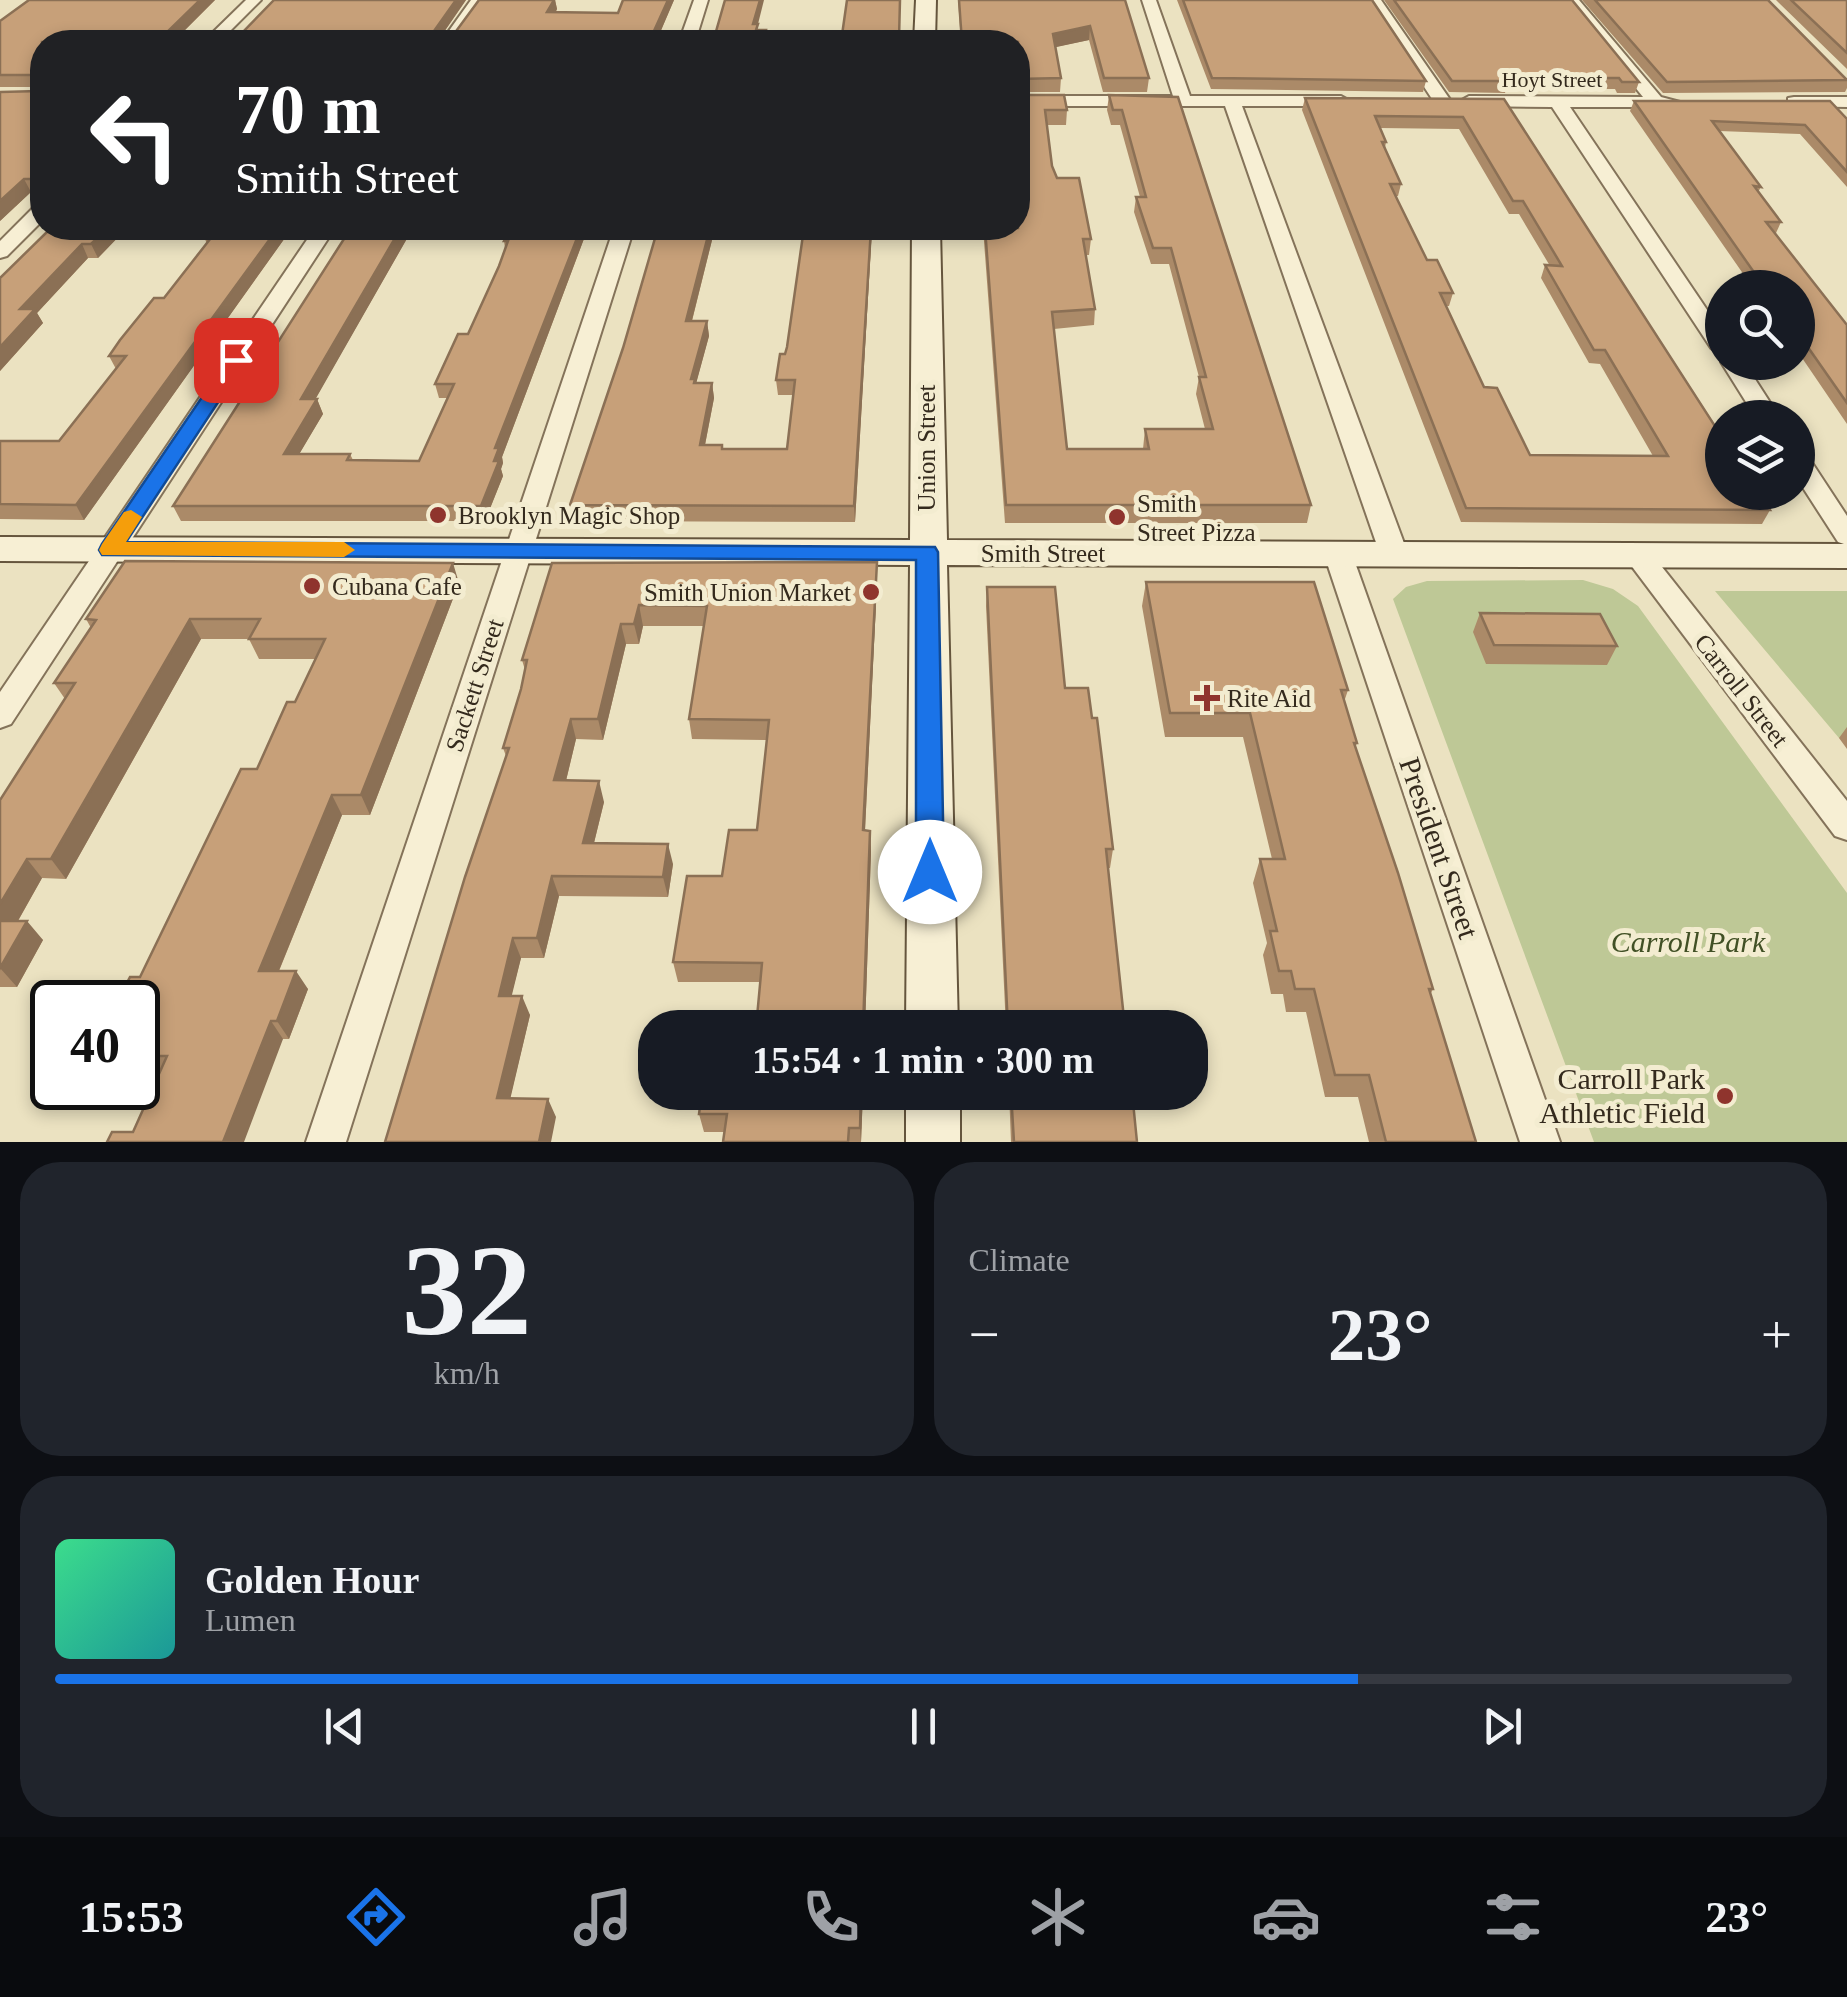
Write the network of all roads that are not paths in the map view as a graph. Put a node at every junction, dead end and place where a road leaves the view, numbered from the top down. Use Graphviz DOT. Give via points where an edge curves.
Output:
graph roads {
  1 [pos="254,0"];
  2 [pos="478,0"];
  3 [pos="701,0"];
  4 [pos="926,0"];
  5 [pos="1149,0"];
  6 [pos="1374,0"];
  7 [pos="1570,0"];
  8 [pos="223,30"];
  9 [pos="457,30"];
  10 [pos="690,30"];
  11 [pos="926,30"];
  12 [pos="1030,101"];
  13 [pos="1183,101"];
  14 [pos="1232,101"];
  15 [pos="1368,101"];
  16 [pos="1558,102"];
  17 [pos="1656,102"];
  18 [pos="1692,102"];
  19 [pos="1783,102"];
  20 [pos="1847,102"];
  21 [pos="30,222"];
  22 [pos="317,240"];
  23 [pos="620,240"];
  24 [pos="926,240"];
  25 [pos="0,252"];
  26 [pos="1705,322"];
  27 [pos="1815,488"];
  28 [pos="1847,536"];
  29 [pos="0,549"];
  30 [pos="110,550"];
  31 [pos="518,550"];
  32 [pos="927,552"];
  33 [pos="1338,554"];
  34 [pos="1394,554"];
  35 [pos="1638,554"];
  36 [pos="1847,556"];
  37 [pos="0,716"];
  38 [pos="1847,826"];
  39 [pos="932,1010"];
  40 [pos="932,1110"];
  41 [pos="326,1142"];
  42 [pos="933,1142"];
  43 [pos="1540,1142"];
  1 -- 8 [label="street"];
  2 -- 9 [label="street"];
  3 -- 10 [label="street"];
  4 -- 11 [label="street"];
  5 -- 13 [label="street"];
  6 -- 16 [label="street, Hoyt Street" via="1433,101"];
  7 -- 17 [label="street"];
  12 -- 13 [label="street"];
  13 -- 14 [label="street"];
  14 -- 15 [label="street"];
  14 -- 34 [label="street"];
  16 -- 17 [label="street, Hoyt Street"];
  16 -- 26 [label="street"];
  17 -- 18 [label="street, Hoyt Street"];
  19 -- 20 [label="street"];
  21 -- 25 [label="street"];
  22 -- 30 [label="street"];
  23 -- 31 [label="street, Sackett Street"];
  24 -- 32 [label="street, Union Street"];
  27 -- 28 [label="street"];
  29 -- 30 [label="street, Smith Street"];
  30 -- 31 [label="street, Smith Street"];
  30 -- 37 [label="street"];
  31 -- 32 [label="street, Smith Street"];
  31 -- 41 [label="street, Sackett Street"];
  32 -- 33 [label="street, Smith Street"];
  32 -- 39 [label="street, Union Street"];
  33 -- 34 [label="street, Smith Street"];
  33 -- 43 [label="street, President Street"];
  34 -- 35 [label="street, Smith Street"];
  35 -- 36 [label="street, Smith Street"];
  35 -- 38 [label="street, Carroll Street"];
  40 -- 42 [label="street"];
}
